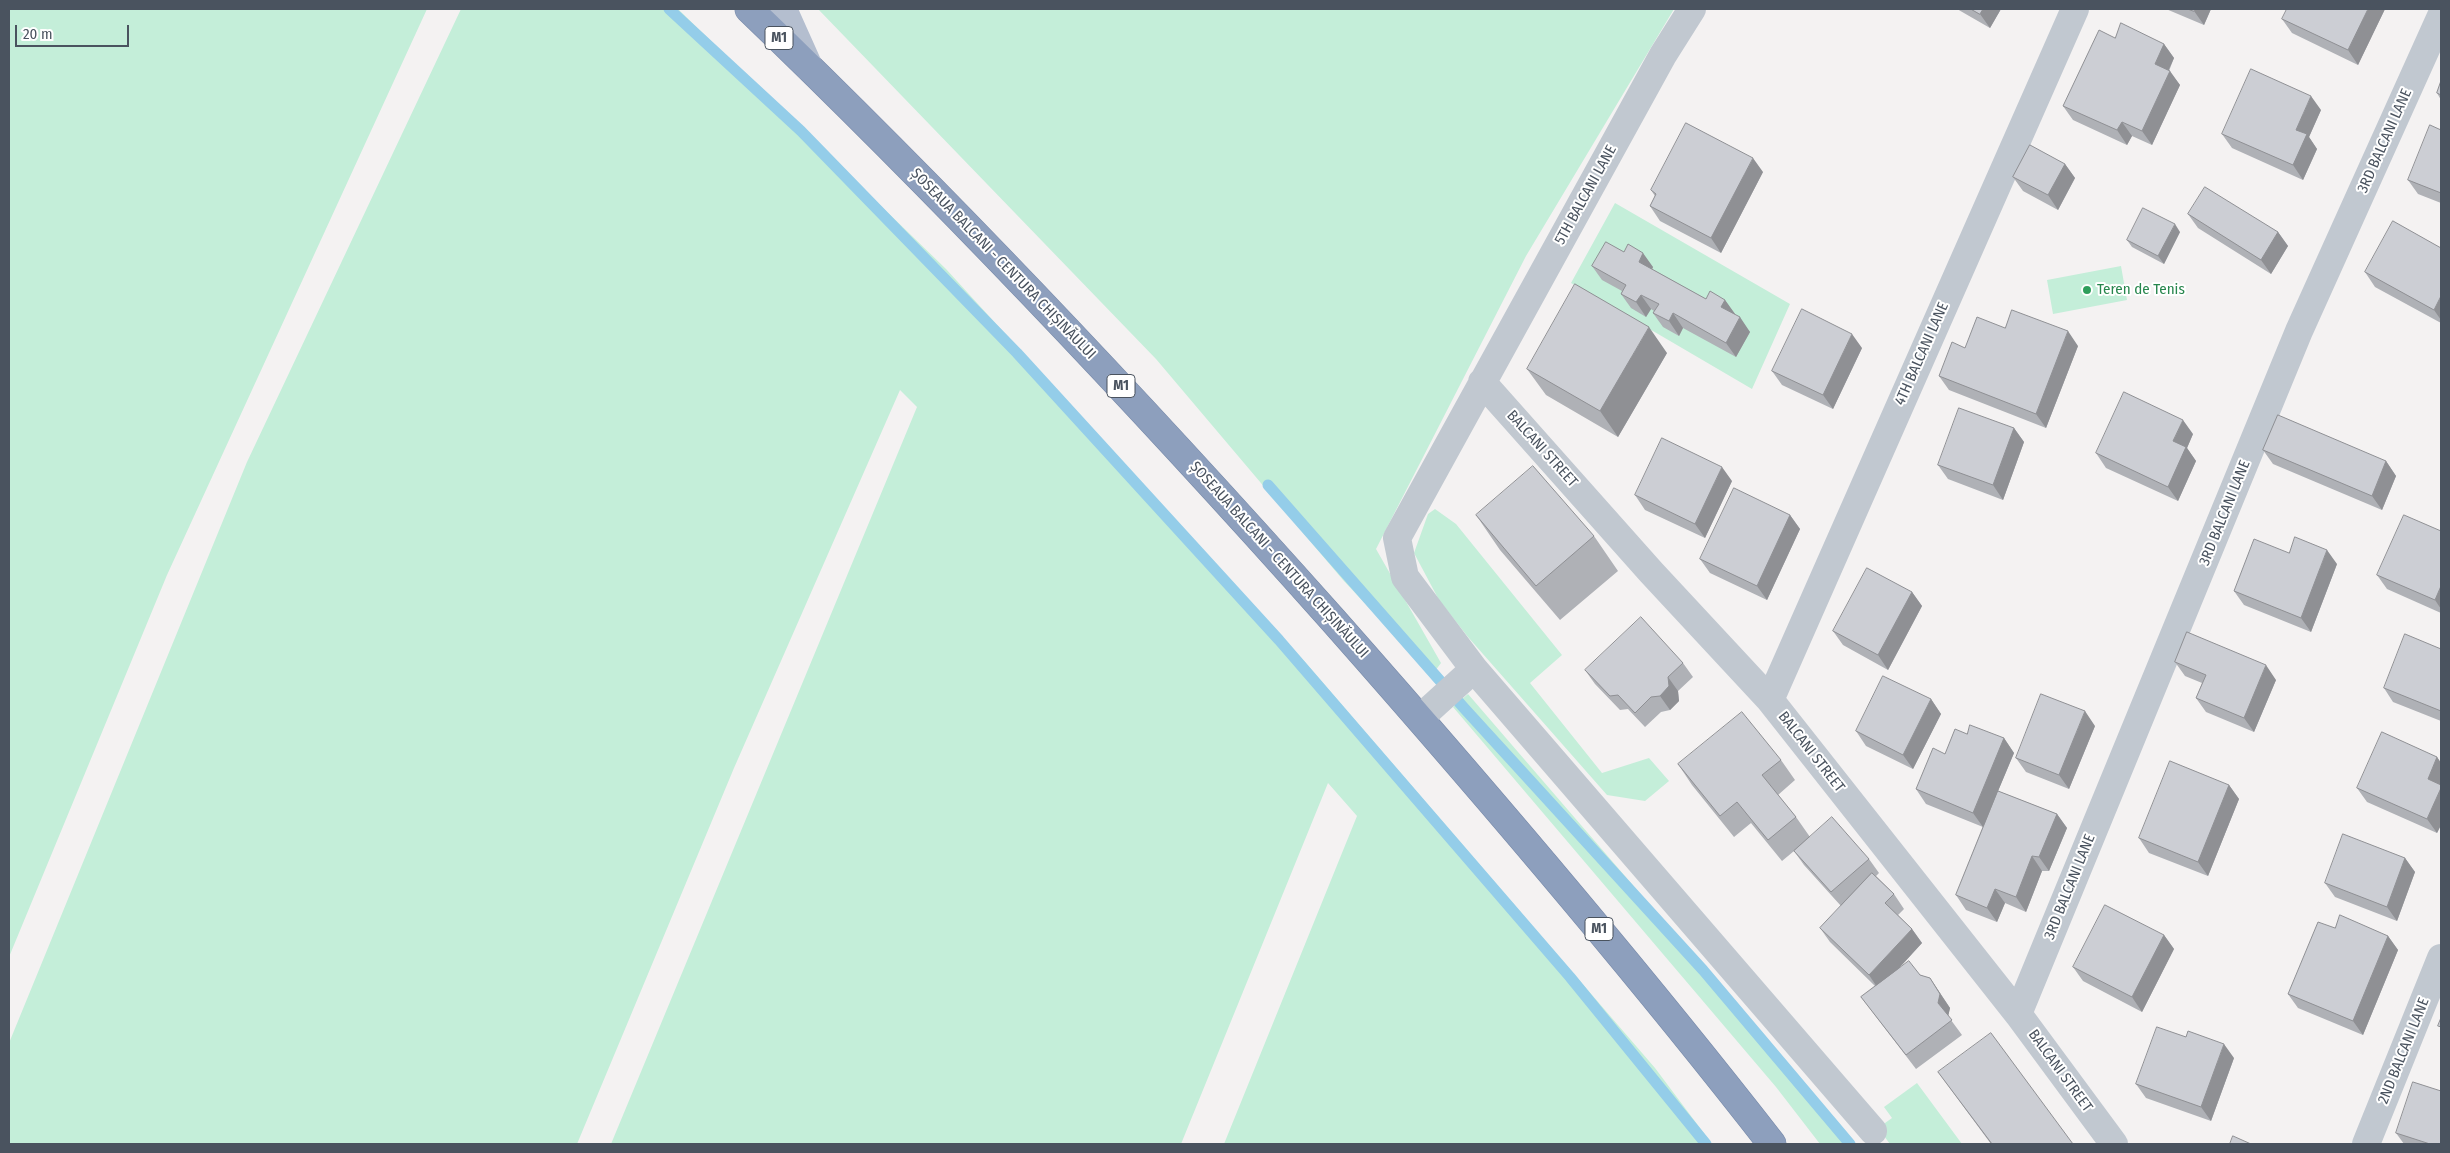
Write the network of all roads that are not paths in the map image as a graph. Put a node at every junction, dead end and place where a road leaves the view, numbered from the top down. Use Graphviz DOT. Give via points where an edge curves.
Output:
graph roads {
  1 [pos="749,9"];
  2 [pos="783,9"];
  3 [pos="1692,9"];
  4 [pos="2075,9"];
  5 [pos="2441,16"];
  6 [pos="809,67"];
  7 [pos="1482,382"];
  8 [pos="1467,675"];
  9 [pos="1770,700"];
  10 [pos="1429,709"];
  11 [pos="2441,958"];
  12 [pos="2018,1014"];
  13 [pos="1874,1131"];
  14 [pos="1772,1144"];
  15 [pos="2114,1144"];
  16 [pos="2366,1144"];
  1 -- 6 [label="highway, ȘOSEAUA BALCANI - CENTURA CHIȘINĂULUI / M1"];
  2 -- 6 [label="main road"];
  3 -- 7 [label="street, 5TH BALCANI LANE" via="1663,55"];
  4 -- 9 [label="street, 4TH BALCANI LANE"];
  5 -- 12 [label="street, 3RD BALCANI LANE" via="2299,331"];
  6 -- 10 [label="highway, ȘOSEAUA BALCANI - CENTURA CHIȘINĂULUI / M1" via="1066,326 1216,488"];
  7 -- 8 [label="street, 5TH BALCANI LANE" via="1397,538 1405,577"];
  7 -- 9 [label="street, BALCANI STREET"];
  8 -- 10 [label="street"];
  8 -- 13 [label="street, 5TH BALCANI LANE"];
  9 -- 12 [label="street, BALCANI STREET"];
  10 -- 14 [label="highway, ȘOSEAUA BALCANI - CENTURA CHIȘINĂULUI / M1" via="1519,832"];
  11 -- 16 [label="street, 2ND BALCANI LANE"];
  12 -- 15 [label="street, BALCANI STREET"];
}
